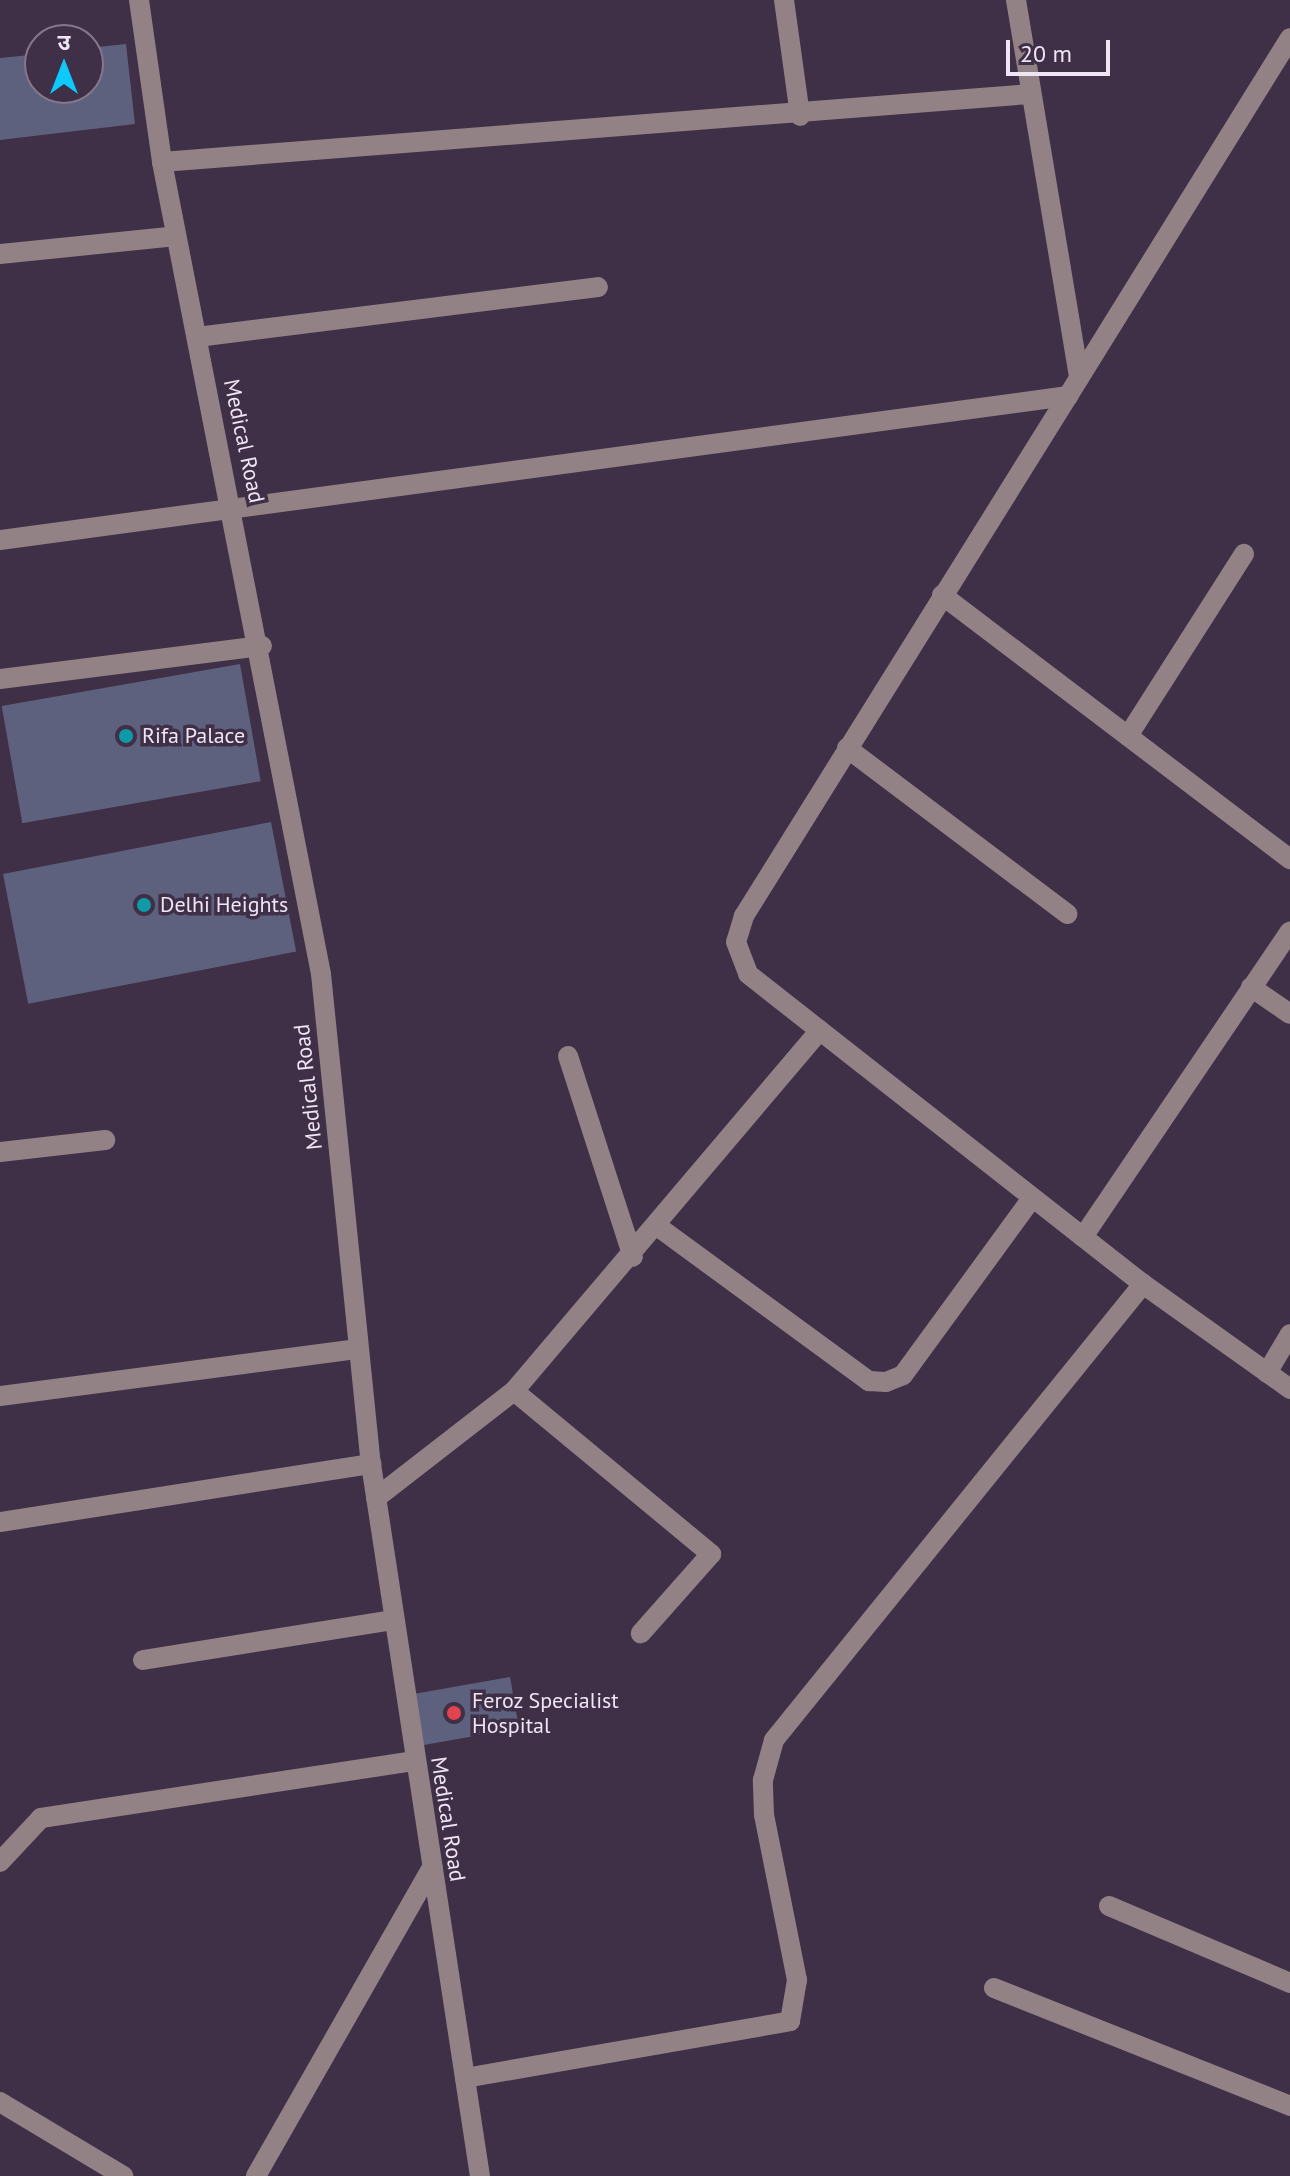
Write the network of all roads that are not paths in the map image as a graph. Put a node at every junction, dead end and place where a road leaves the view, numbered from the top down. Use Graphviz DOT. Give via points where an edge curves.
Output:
graph roads {
  1 [pos="139,0"];
  2 [pos="784,0"];
  3 [pos="1016,0"];
  4 [pos="1290,38"];
  5 [pos="1030,94"];
  6 [pos="800,116"];
  7 [pos="162,162"];
  8 [pos="176,236"];
  9 [pos="0,254"];
  10 [pos="598,287"];
  11 [pos="197,337"];
  12 [pos="1079,378"];
  13 [pos="1068,396"];
  14 [pos="235,513"];
  15 [pos="0,540"];
  16 [pos="1244,554"];
  17 [pos="942,595"];
  18 [pos="262,646"];
  19 [pos="0,679"];
  20 [pos="1128,736"];
  21 [pos="847,748"];
  22 [pos="1290,859"];
  23 [pos="1067,914"];
  24 [pos="1290,931"];
  25 [pos="1251,987"];
  26 [pos="1290,1014"];
  27 [pos="820,1030"];
  28 [pos="568,1056"];
  29 [pos="105,1140"];
  30 [pos="0,1152"];
  31 [pos="1032,1198"];
  32 [pos="657,1226"];
  33 [pos="1083,1237"];
  34 [pos="633,1257"];
  35 [pos="1143,1284"];
  36 [pos="1290,1334"];
  37 [pos="358,1349"];
  38 [pos="1267,1373"];
  39 [pos="1290,1389"];
  40 [pos="514,1391"];
  41 [pos="0,1396"];
  42 [pos="371,1464"];
  43 [pos="376,1498"];
  44 [pos="0,1522"];
  45 [pos="394,1620"];
  46 [pos="641,1633"];
  47 [pos="143,1660"];
  48 [pos="415,1761"];
  49 [pos="0,1862"];
  50 [pos="432,1867"];
  51 [pos="1109,1906"];
  52 [pos="1290,1983"];
  53 [pos="994,1988"];
  54 [pos="465,2078"];
  55 [pos="0,2102"];
  56 [pos="1290,2106"];
  57 [pos="123,2176"];
  58 [pos="256,2176"];
  59 [pos="480,2176"];
  1 -- 7 [label="street, Medical Road"];
  2 -- 6 [label="street"];
  3 -- 5 [label="street"];
  4 -- 12 [label="street"];
  5 -- 6 [label="street"];
  5 -- 12 [label="street"];
  6 -- 7 [label="street"];
  7 -- 8 [label="street, Medical Road"];
  8 -- 9 [label="street"];
  8 -- 11 [label="street, Medical Road"];
  10 -- 11 [label="street"];
  11 -- 14 [label="street, Medical Road"];
  12 -- 13 [label="street"];
  13 -- 14 [label="street"];
  13 -- 17 [label="street"];
  14 -- 15 [label="street"];
  14 -- 18 [label="street, Medical Road"];
  16 -- 20 [label="street"];
  17 -- 20 [label="street"];
  17 -- 21 [label="street"];
  18 -- 19 [label="street"];
  18 -- 37 [label="street, Medical Road" via="321,974"];
  20 -- 22 [label="street"];
  21 -- 23 [label="street"];
  21 -- 27 [label="street" via="744,916 736,942 748,974"];
  24 -- 25 [label="street"];
  25 -- 26 [label="street"];
  25 -- 33 [label="street"];
  27 -- 31 [label="street"];
  27 -- 32 [label="street"];
  28 -- 34 [label="street"];
  29 -- 30 [label="street"];
  31 -- 32 [label="street" via="903,1375 886,1382 869,1381"];
  31 -- 33 [label="street"];
  32 -- 34 [label="street"];
  33 -- 35 [label="street"];
  34 -- 40 [label="street"];
  35 -- 38 [label="street"];
  35 -- 54 [label="street" via="774,1740 763,1780 764,1815 797,1980 790,2021"];
  36 -- 38 [label="street"];
  37 -- 41 [label="street"];
  37 -- 42 [label="street, Medical Road"];
  38 -- 39 [label="street"];
  40 -- 43 [label="street"];
  40 -- 46 [label="street" via="711,1554"];
  42 -- 43 [label="street, Medical Road"];
  42 -- 44 [label="street"];
  43 -- 45 [label="street, Medical Road"];
  45 -- 47 [label="street"];
  45 -- 48 [label="street, Medical Road"];
  48 -- 49 [label="street" via="41,1818"];
  48 -- 50 [label="street, Medical Road"];
  50 -- 54 [label="street, Medical Road"];
  50 -- 58 [label="street"];
  51 -- 52 [label="street"];
  53 -- 56 [label="street"];
  54 -- 59 [label="street, Medical Road"];
  55 -- 57 [label="street"];
}
